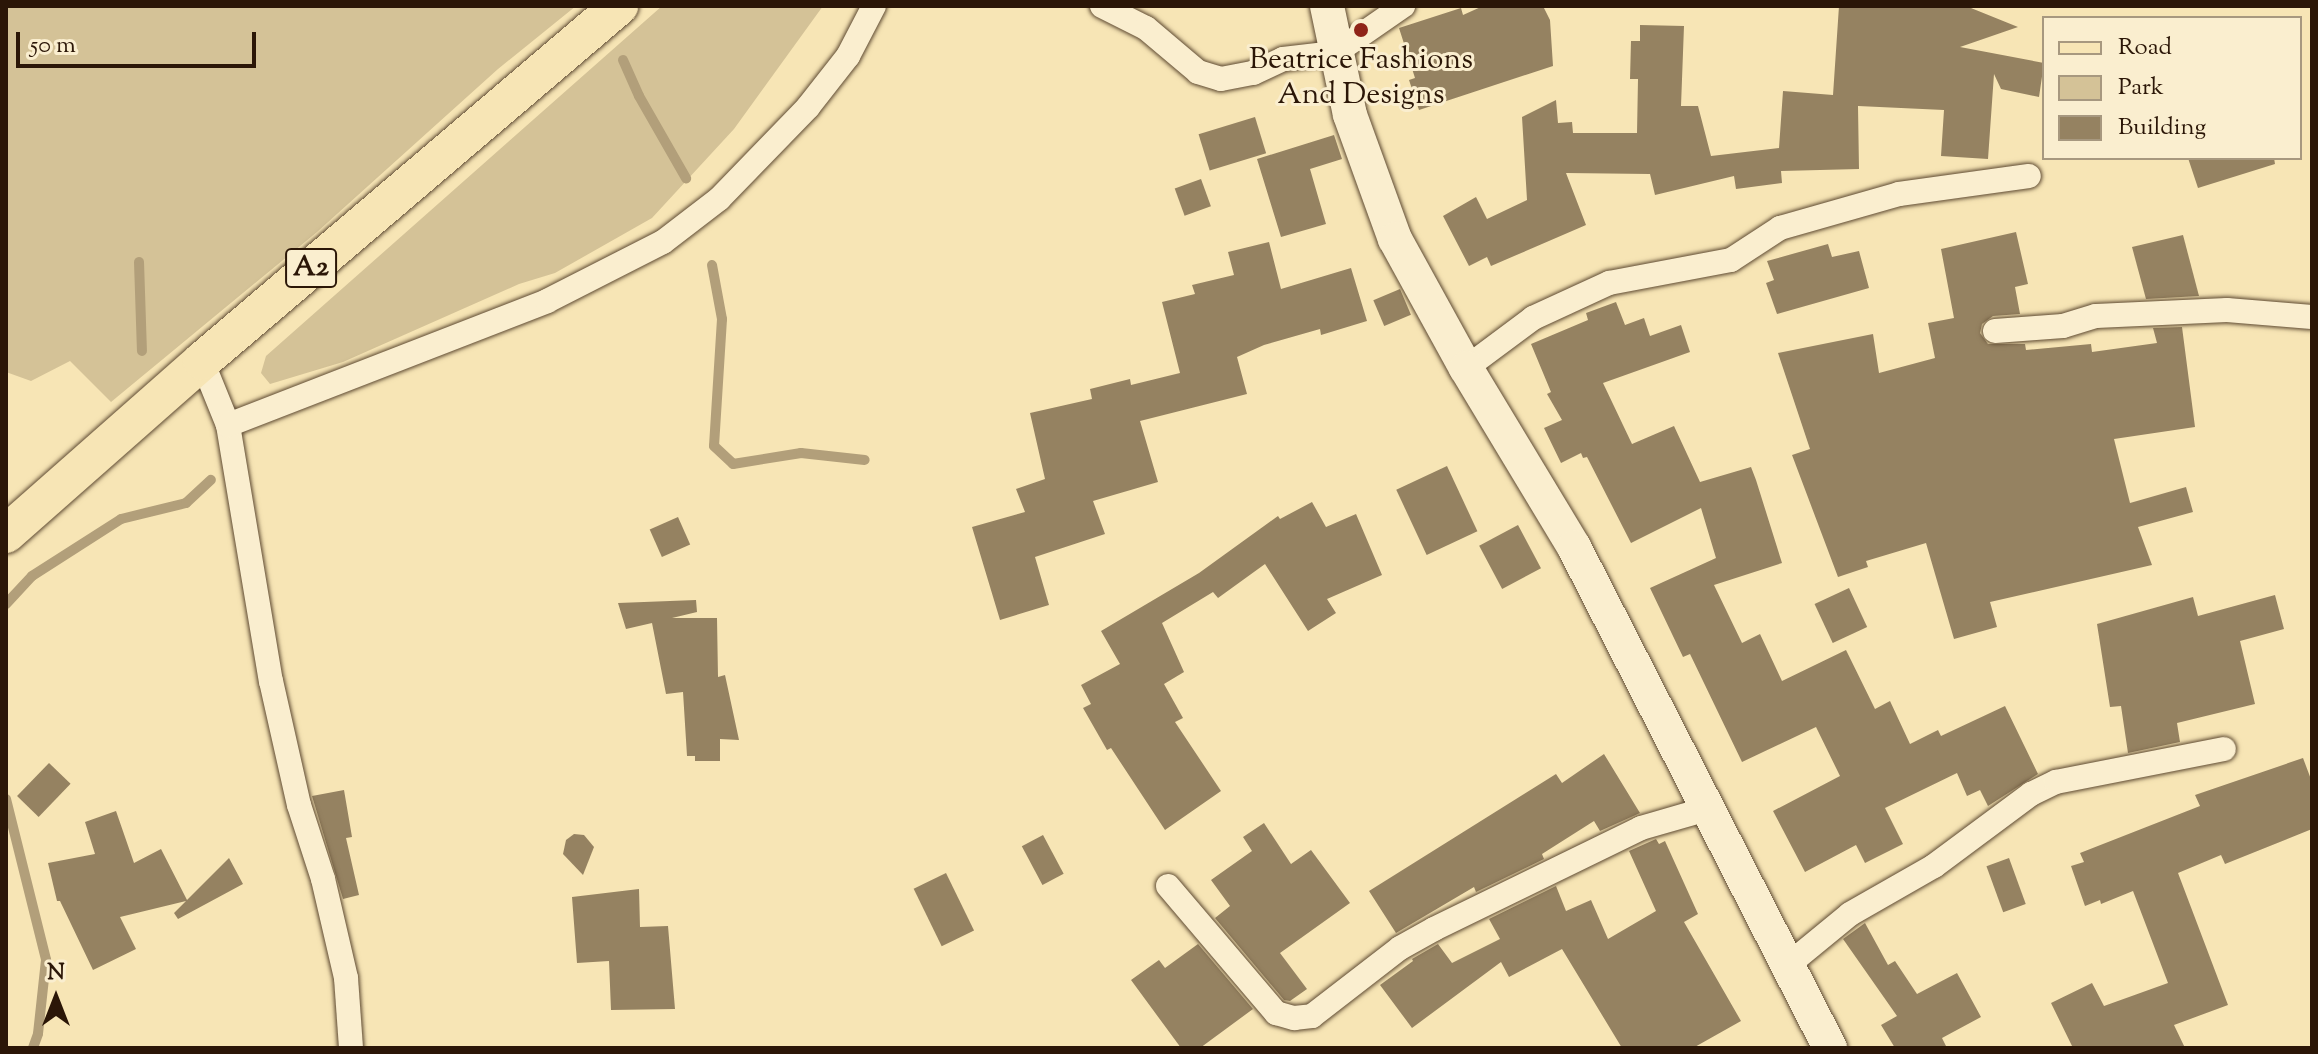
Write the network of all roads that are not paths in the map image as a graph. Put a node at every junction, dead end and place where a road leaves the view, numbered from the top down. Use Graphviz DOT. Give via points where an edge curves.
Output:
graph roads {
  1 [pos="619,6"];
  2 [pos="874,6"];
  3 [pos="1102,6"];
  4 [pos="1327,6"];
  5 [pos="1403,6"];
  6 [pos="1335,53"];
  7 [pos="2029,176"];
  8 [pos="2312,317"];
  9 [pos="1995,331"];
  10 [pos="202,361"];
  11 [pos="1466,368"];
  12 [pos="228,425"];
  13 [pos="6,534"];
  14 [pos="2224,749"];
  15 [pos="1707,809"];
  16 [pos="1168,886"];
  17 [pos="1788,965"];
  18 [pos="351,1048"];
  19 [pos="1830,1048"];
  1 -- 10 [label="main road, A2"];
  2 -- 12 [label="street" via="848,56 787,131 719,199 663,242 547,301"];
  3 -- 6 [label="street" via="1146,28 1198,72 1221,79 1253,73 1283,59"];
  4 -- 6 [label="street"];
  5 -- 6 [label="street"];
  6 -- 11 [label="street" via="1350,115 1395,239"];
  7 -- 11 [label="street" via="1899,194 1780,228 1731,260 1609,283 1533,318"];
  8 -- 9 [label="street" via="2227,310 2096,316 2063,326"];
  10 -- 12 [label="street"];
  10 -- 13 [label="main road, A2"];
  11 -- 15 [label="street" via="1574,547"];
  12 -- 18 [label="street" via="271,681 346,978"];
  14 -- 17 [label="street" via="2056,782 2031,794 1934,866 1850,914"];
  15 -- 16 [label="street" via="1641,828 1434,929 1400,948 1312,1016 1276,1013"];
  15 -- 17 [label="street"];
  17 -- 19 [label="street"];
}
